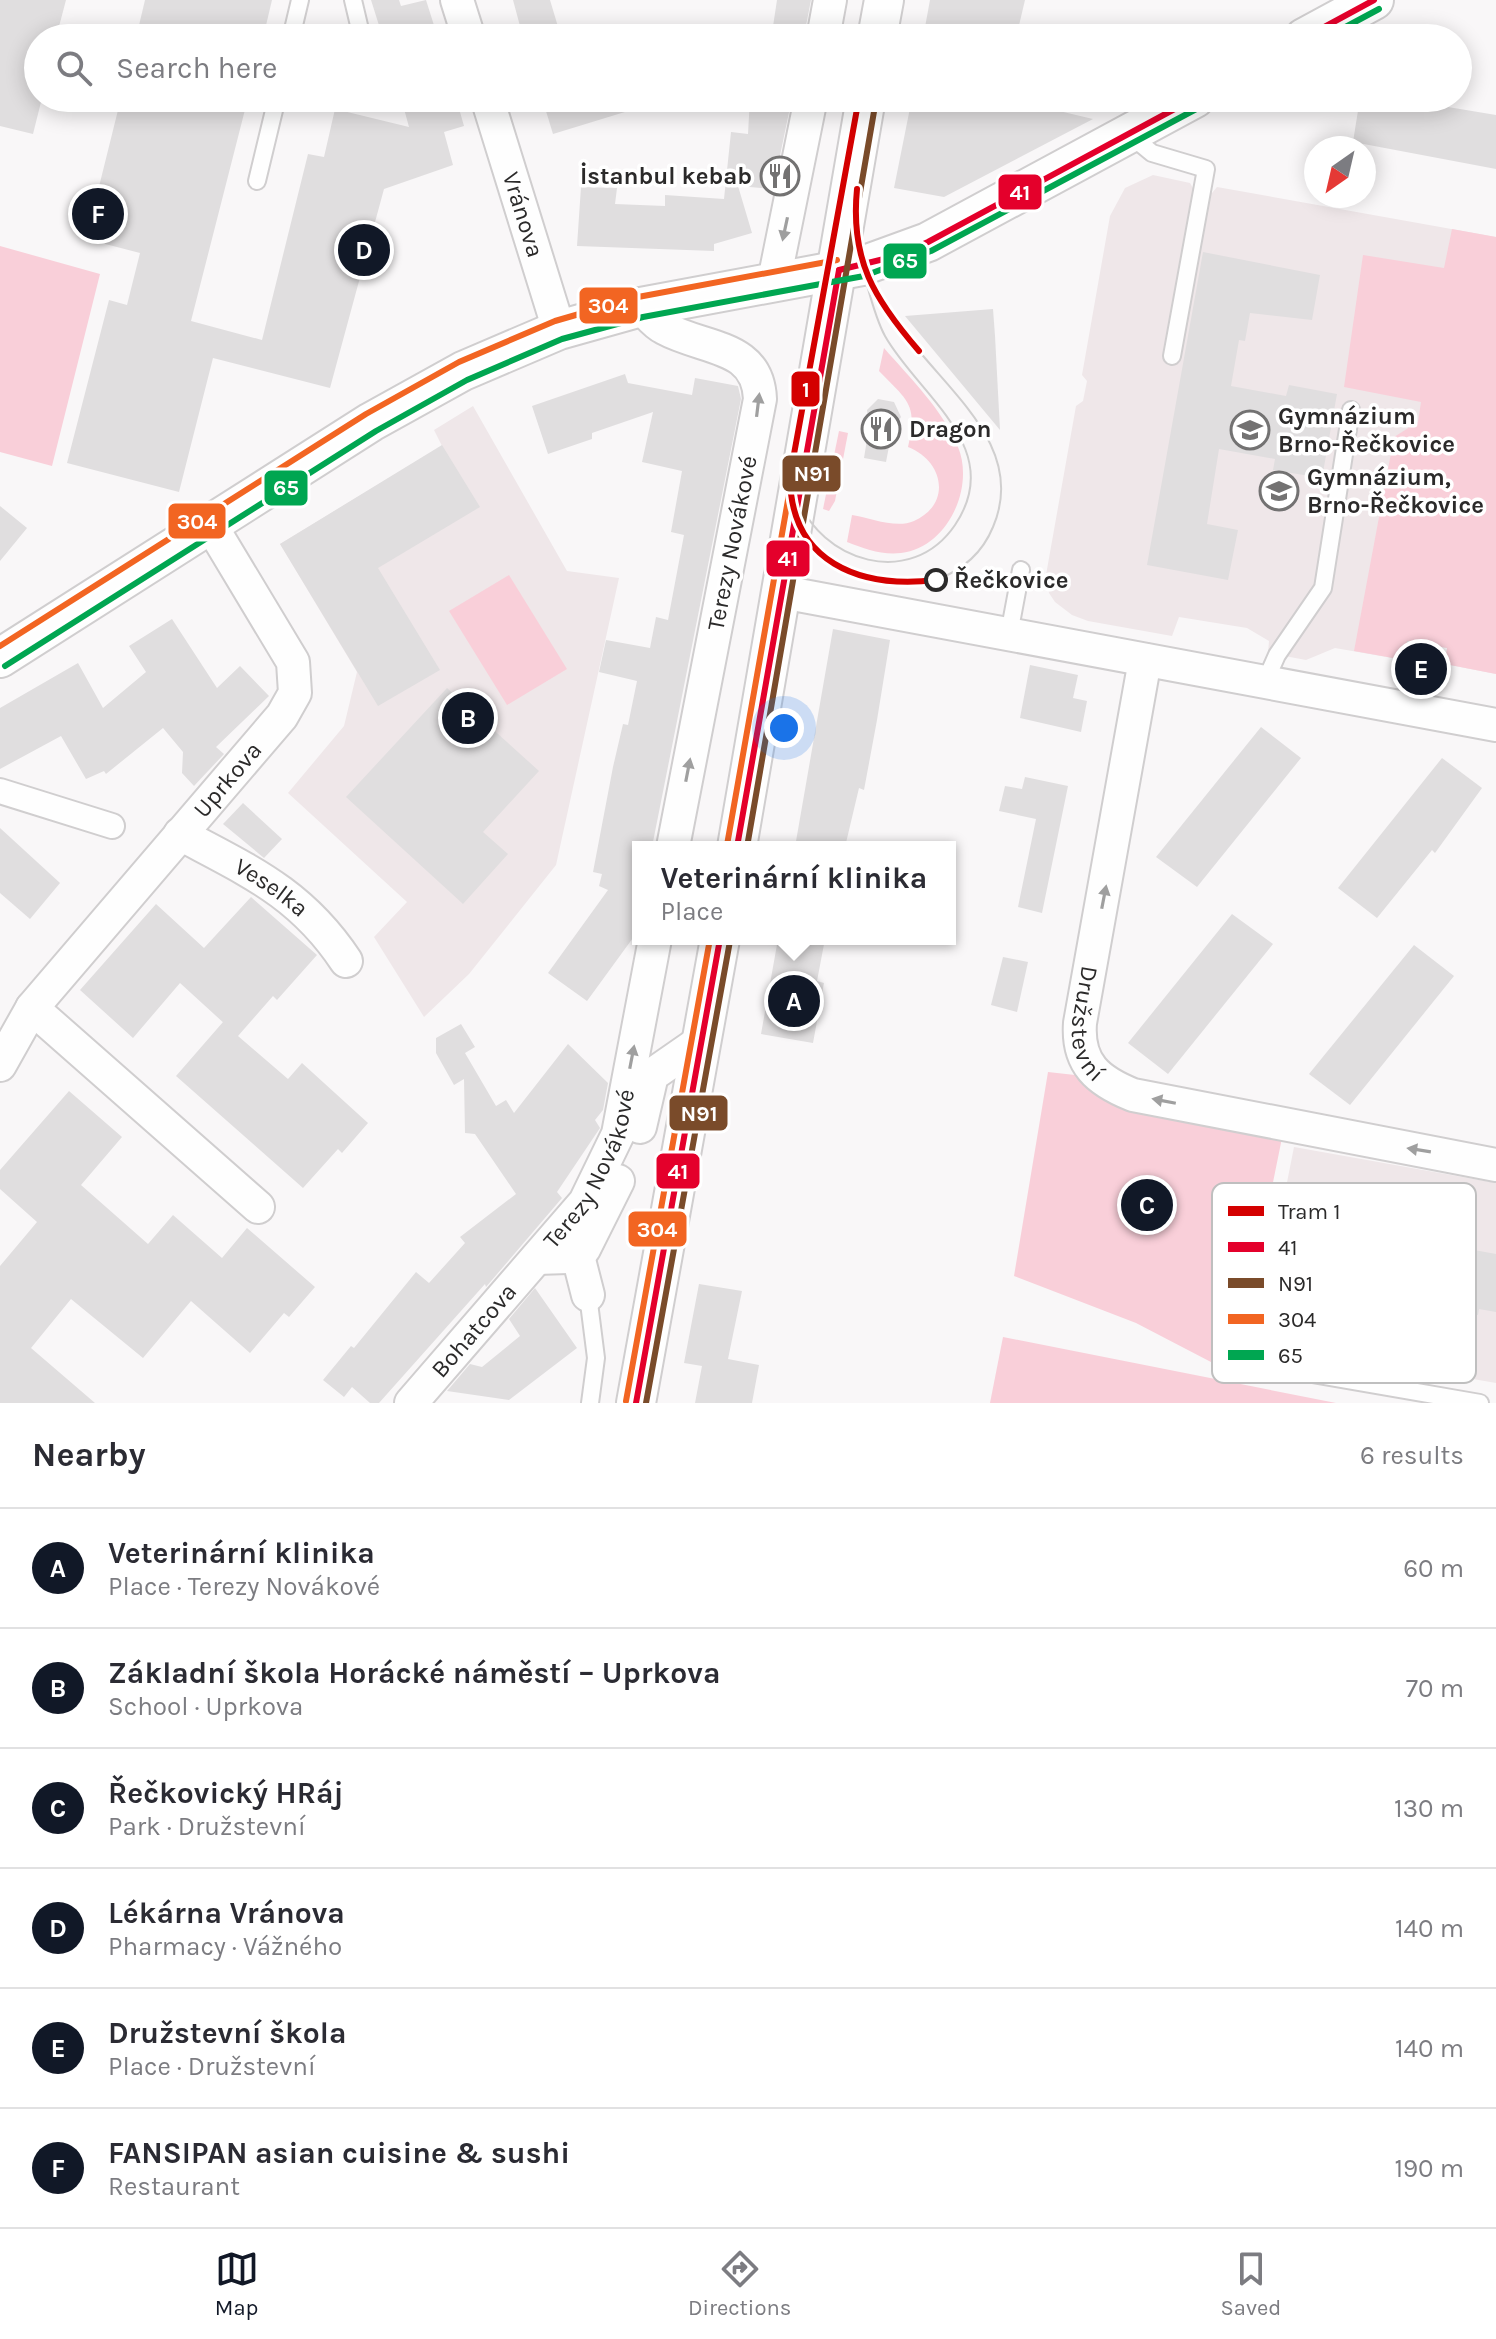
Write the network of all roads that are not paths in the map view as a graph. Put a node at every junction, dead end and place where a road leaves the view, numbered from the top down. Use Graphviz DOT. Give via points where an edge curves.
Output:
graph roads {
  1 [pos="300,0"];
  2 [pos="353,0"];
  3 [pos="457,0"];
  4 [pos="830,0"];
  5 [pos="884,0"];
  6 [pos="1374,0"];
  7 [pos="294,24"];
  8 [pos="359,24"];
  9 [pos="465,24"];
  10 [pos="826,24"];
  11 [pos="880,24"];
  12 [pos="1330,24"];
  13 [pos="274,112"];
  14 [pos="491,112"];
  15 [pos="808,112"];
  16 [pos="864,112"];
  17 [pos="1169,112"];
  18 [pos="1129,134"];
  19 [pos="257,181"];
  20 [pos="839,270"];
  21 [pos="774,281"];
  22 [pos="641,307"];
  23 [pos="559,330"];
  24 [pos="1172,356"];
  25 [pos="1351,410"];
  26 [pos="210,524"];
  27 [pos="1021,570"];
  28 [pos="782,592"];
  29 [pos="1009,634"];
  30 [pos="0,658"];
  31 [pos="1145,660"];
  32 [pos="1265,682"];
  33 [pos="1496,725"];
  34 [pos="0,791"];
  35 [pos="112,826"];
  36 [pos="180,834"];
  37 [pos="674,841"];
  38 [pos="738,841"];
  39 [pos="654,945"];
  40 [pos="719,945"];
  41 [pos="346,961"];
  42 [pos="32,1008"];
  43 [pos="701,1041"];
  44 [pos="0,1065"];
  45 [pos="1496,1165"];
  46 [pos="258,1207"];
  47 [pos="577,1252"];
  48 [pos="537,1258"];
  49 [pos="588,1295"];
  50 [pos="1365,1383"];
  51 [pos="411,1403"];
  52 [pos="590,1403"];
  53 [pos="636,1403"];
  54 [pos="1480,1403"];
  1 -- 7 [label="lane"];
  2 -- 8 [label="lane"];
  3 -- 9 [label="street"];
  4 -- 10 [label="street"];
  5 -- 11 [label="street"];
  6 -- 12 [label="street"];
  13 -- 19 [label="lane"];
  14 -- 23 [label="street, Vránova"];
  15 -- 21 [label="street, one-way"];
  16 -- 20 [label="street"];
  17 -- 18 [label="street"];
  18 -- 20 [label="street" via="928,242"];
  18 -- 24 [label="lane" via="1152,153 1206,169"];
  20 -- 21 [label="street"];
  20 -- 28 [label="street"];
  21 -- 22 [label="street"];
  22 -- 23 [label="street"];
  37 -- 22 [label="street, Terezy Novákové, one-way" via="760,399 759,378 747,360 661,327"];
  23 -- 26 [label="street" via="463,371 371,422"];
  25 -- 32 [label="lane" via="1323,588"];
  26 -- 30 [label="street"];
  26 -- 36 [label="street, Uprkova" via="293,662 295,693 282,716"];
  27 -- 29 [label="lane"];
  28 -- 29 [label="street"];
  28 -- 38 [label="street"];
  29 -- 31 [label="street"];
  31 -- 32 [label="street"];
  45 -- 31 [label="street, Družstevní, one-way" via="1133,1095 1091,1071 1081,1049 1080,1023"];
  32 -- 33 [label="street"];
  34 -- 35 [label="street"];
  36 -- 41 [label="street, Veselka" via="278,886 327,932"];
  36 -- 42 [label="street, Uprkova"];
  48 -- 39 [label="street, Terezy Novákové, one-way" via="585,1202 618,1134"];
  40 -- 43 [label="street"];
  42 -- 44 [label="street, Uprkova"];
  42 -- 46 [label="street"];
  43 -- 47 [label="street, Terezy Novákové" via="652,1075 638,1136 584,1249"];
  43 -- 53 [label="street"];
  47 -- 48 [label="street, Terezy Novákové"];
  47 -- 49 [label="street, Terezy Novákové"];
  48 -- 51 [label="street, Bohatcova"];
  49 -- 52 [label="lane" via="596,1358"];
  50 -- 54 [label="lane"];
}
